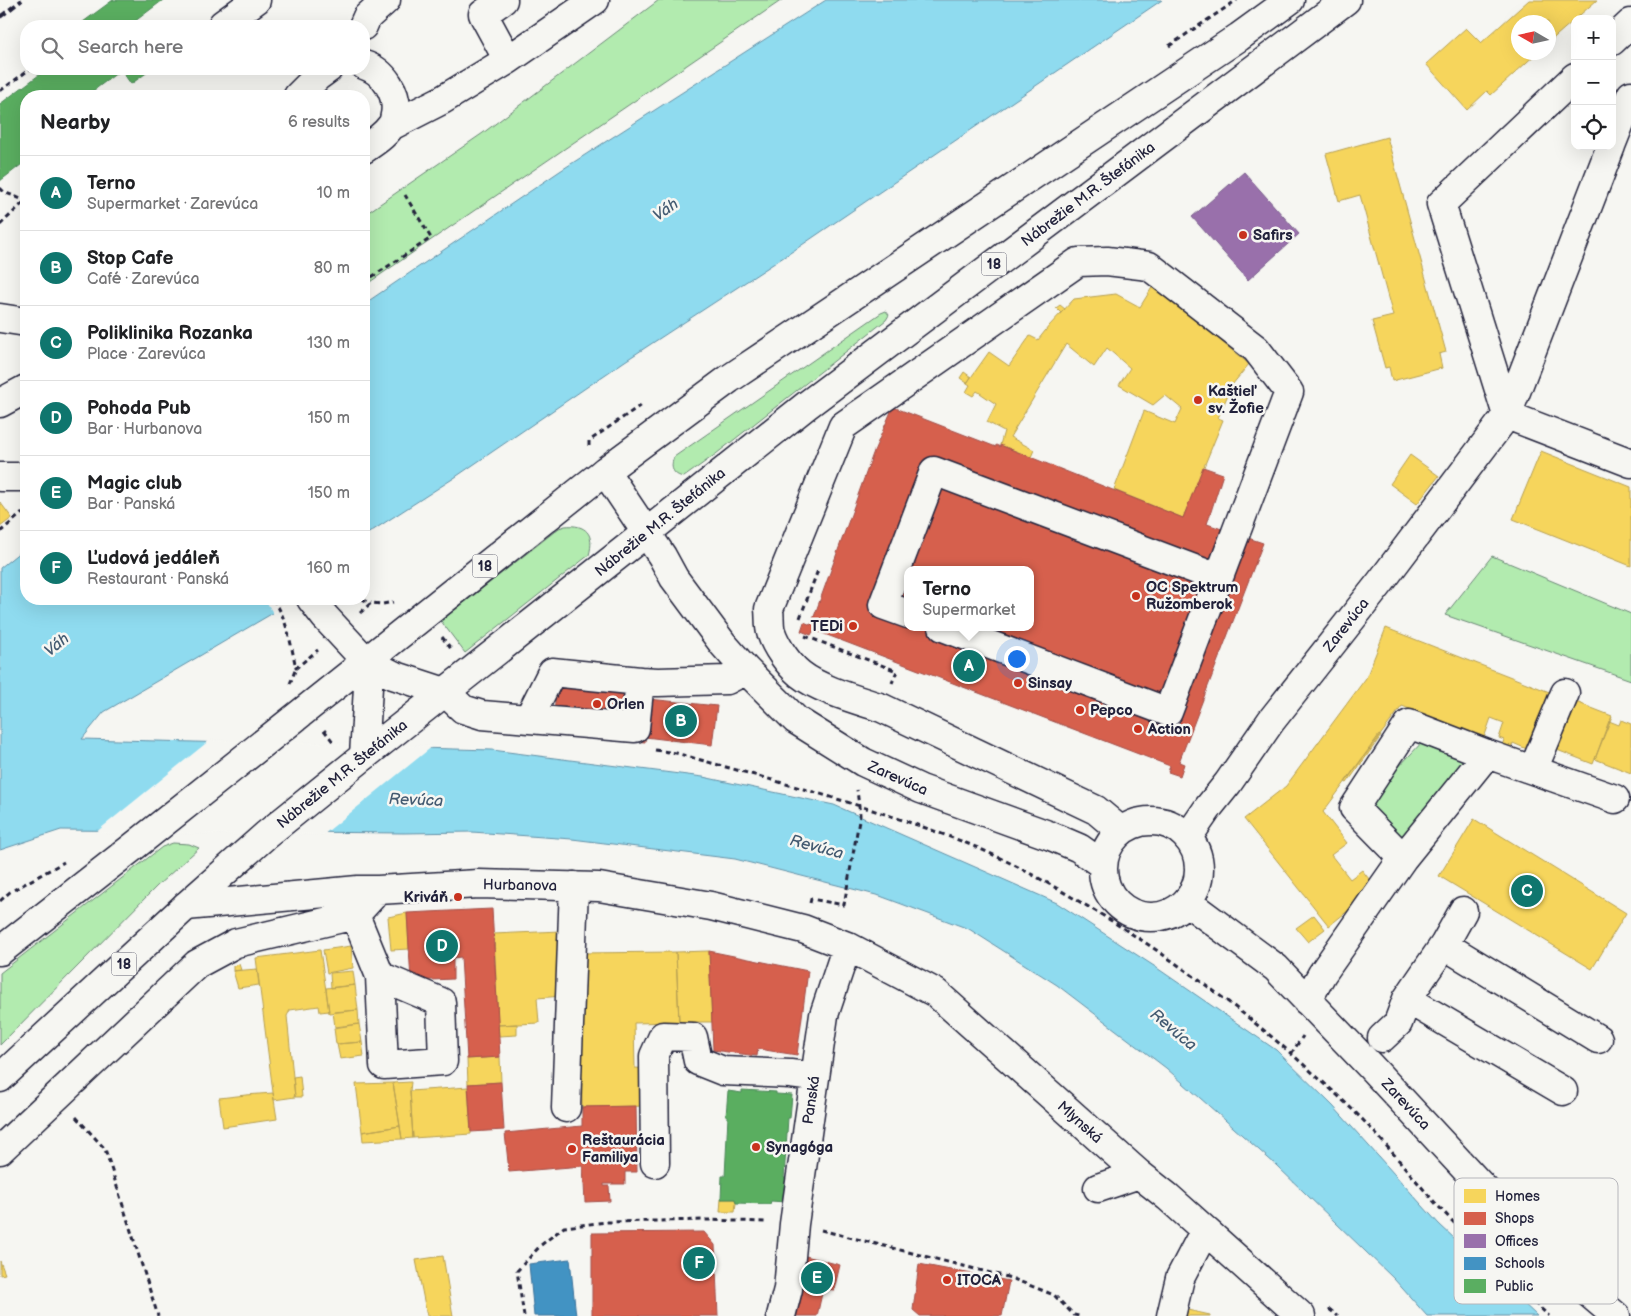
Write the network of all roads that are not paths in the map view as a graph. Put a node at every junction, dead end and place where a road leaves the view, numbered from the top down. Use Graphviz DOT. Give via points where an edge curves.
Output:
graph roads {
  1 [pos="256,0"];
  2 [pos="386,0"];
  3 [pos="503,0"];
  4 [pos="595,0"];
  5 [pos="1290,0"];
  6 [pos="1346,0"];
  7 [pos="228,20"];
  8 [pos="365,20"];
  9 [pos="1631,24"];
  10 [pos="1616,37"];
  11 [pos="508,60"];
  12 [pos="370,68"];
  13 [pos="312,75"];
  14 [pos="1571,81"];
  15 [pos="302,90"];
  16 [pos="1631,95"];
  17 [pos="393,125"];
  18 [pos="1616,134"];
  19 [pos="370,146"];
  20 [pos="1610,150"];
  21 [pos="0,318"];
  22 [pos="20,321"];
  23 [pos="20,392"];
  24 [pos="0,403"];
  25 [pos="1507,415"];
  26 [pos="1631,463"];
  27 [pos="605,471"];
  28 [pos="0,477"];
  29 [pos="20,477"];
  30 [pos="646,534"];
  31 [pos="1218,578"];
  32 [pos="904,612"];
  33 [pos="325,616"];
  34 [pos="954,631"];
  35 [pos="366,661"];
  36 [pos="746,670"];
  37 [pos="640,681"];
  38 [pos="445,692"];
  39 [pos="1565,693"];
  40 [pos="529,718"];
  41 [pos="372,743"];
  42 [pos="1487,754"];
  43 [pos="1533,770"];
  44 [pos="1615,799"];
  45 [pos="1120,831"];
  46 [pos="1188,837"];
  47 [pos="1404,858"];
  48 [pos="1103,865"];
  49 [pos="574,886"];
  50 [pos="378,890"];
  51 [pos="1187,902"];
  52 [pos="186,906"];
  53 [pos="1463,911"];
  54 [pos="355,915"];
  55 [pos="1444,945"];
  56 [pos="847,946"];
  57 [pos="0,951"];
  58 [pos="380,976"];
  59 [pos="1407,999"];
  60 [pos="1307,1001"];
  61 [pos="1598,1039"];
  62 [pos="1370,1066"];
  63 [pos="814,1077"];
  64 [pos="0,1078"];
  65 [pos="1563,1091"];
  66 [pos="566,1108"];
  67 [pos="0,1150"];
  68 [pos="655,1163"];
  69 [pos="1139,1174"];
  70 [pos="1474,1178"];
  71 [pos="1098,1188"];
  72 [pos="1205,1230"];
  73 [pos="1602,1304"];
  74 [pos="781,1316"];
  75 [pos="1171,1316"];
  76 [pos="1301,1316"];
  77 [pos="1616,1316"];
  1 -- 7 [label="street"];
  2 -- 8 [label="street"];
  3 -- 11 [label="street" via="483,14"];
  4 -- 11 [label="street"];
  5 -- 27 [label="street, 18" via="729,379"];
  6 -- 30 [label="street, Nábrežie M.R. Štefánika / 18" via="807,405"];
  9 -- 10 [label="street"];
  11 -- 17 [label="street"];
  12 -- 17 [label="street" via="388,83 394,96 396,112"];
  13 -- 15 [label="street"];
  14 -- 25 [label="street" via="1441,204"];
  16 -- 18 [label="street, Zarevúca"];
  17 -- 19 [label="street"];
  20 -- 25 [label="street, Zarevúca"];
  21 -- 22 [label="street"];
  23 -- 24 [label="street"];
  25 -- 26 [label="street"];
  25 -- 46 [label="street, Zarevúca" via="1271,721"];
  27 -- 30 [label="street, Zarevúca"];
  27 -- 35 [label="street, 18"];
  28 -- 29 [label="street"];
  30 -- 36 [label="street, Zarevúca" via="674,578"];
  30 -- 38 [label="street, Nábrežie M.R. Štefánika / 18"];
  31 -- 32 [label="street" via="934,471 884,604"];
  31 -- 34 [label="street" via="1168,712"];
  31 -- 45 [label="street" via="1289,392 1256,349 1149,266 1108,261 1078,262 843,426 769,609 771,632 782,654 800,674 832,690 882,708 1096,810"];
  33 -- 35 [label="street"];
  35 -- 38 [label="street" via="392,675"];
  35 -- 41 [label="street"];
  35 -- 57 [label="street, 18"];
  36 -- 37 [label="street" via="727,680"];
  36 -- 48 [label="street, Zarevúca" via="796,720 863,762 921,789 1079,848"];
  37 -- 40 [label="street" via="552,672"];
  37 -- 40 [label="street" via="634,728"];
  38 -- 40 [label="street" via="463,709"];
  38 -- 41 [label="street, Nábrežie M.R. Štefánika / 18"];
  39 -- 43 [label="street"];
  41 -- 52 [label="street, Nábrežie M.R. Štefánika / 18"];
  42 -- 43 [label="street"];
  42 -- 47 [label="street"];
  42 -- 47 [label="street" via="1409,724 1354,808"];
  43 -- 44 [label="street"];
  45 -- 46 [label="street" via="1143,821 1156,820 1179,829"];
  45 -- 48 [label="street" via="1106,852"];
  46 -- 51 [label="street" via="1197,852 1200,869 1196,886"];
  47 -- 60 [label="street" via="1322,974"];
  48 -- 51 [label="street" via="1105,885 1110,894 1132,914 1162,916 1171,914"];
  49 -- 50 [label="street, Hurbanova" via="478,884"];
  49 -- 56 [label="street, Hurbanova" via="599,887 711,906 803,928"];
  49 -- 66 [label="street"];
  50 -- 52 [label="street, Hurbanova"];
  50 -- 54 [label="street"];
  51 -- 60 [label="street, Zarevúca" via="1276,968"];
  52 -- 64 [label="street, Nábrežie M.R. Štefánika / 18"];
  53 -- 55 [label="street"];
  54 -- 58 [label="street"];
  54 -- 67 [label="street" via="236,943 197,964"];
  55 -- 59 [label="street"];
  55 -- 61 [label="street"];
  56 -- 63 [label="street, Panská" via="824,1015"];
  56 -- 69 [label="street, Mlynská" via="936,993"];
  59 -- 62 [label="street" via="1398,1023 1382,1038"];
  59 -- 65 [label="street"];
  60 -- 62 [label="street, Zarevúca"];
  62 -- 70 [label="street, Zarevúca"];
  63 -- 68 [label="street" via="723,1071 698,1061 693,1037 663,1036 654,1056"];
  63 -- 74 [label="street, Panská" via="788,1289"];
  69 -- 71 [label="street"];
  69 -- 72 [label="street, Mlynská"];
  72 -- 75 [label="street" via="1180,1278"];
  72 -- 76 [label="street, Mlynská"];
  73 -- 77 [label="street, Zarevúca"];
}
